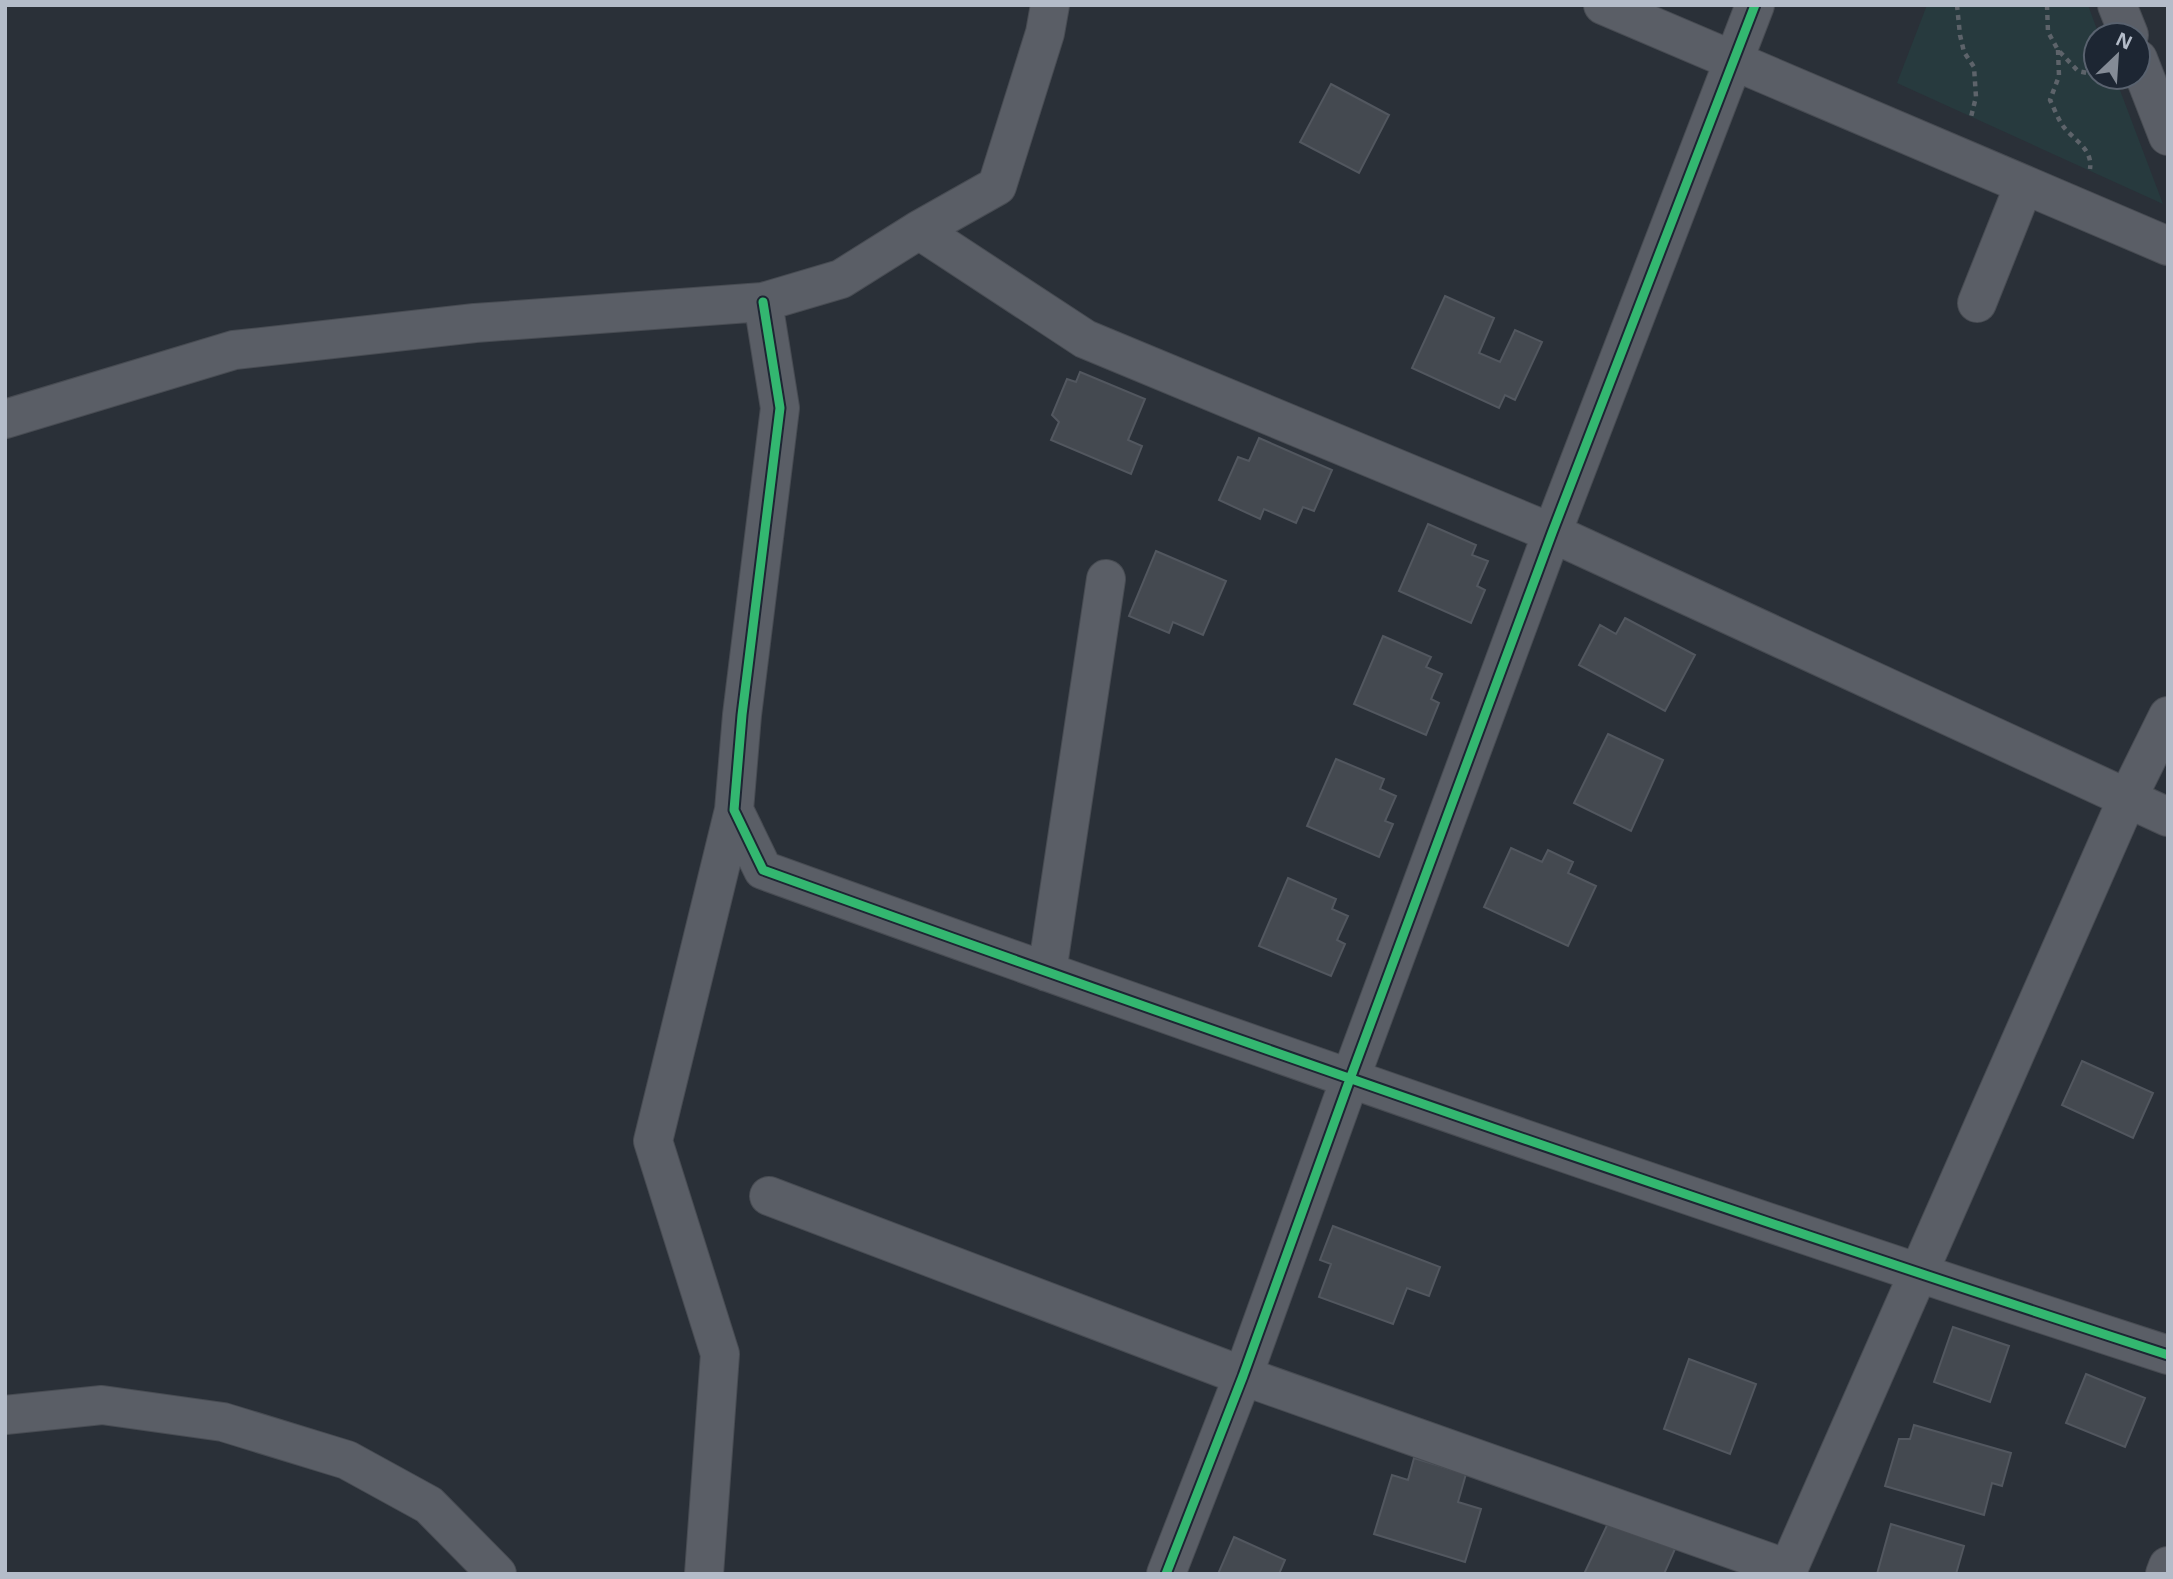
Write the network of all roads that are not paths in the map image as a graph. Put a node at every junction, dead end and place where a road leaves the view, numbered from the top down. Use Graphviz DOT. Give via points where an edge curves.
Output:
graph roads {
  1 [pos="1050,5"];
  2 [pos="1603,5"];
  3 [pos="1755,5"];
  4 [pos="1732,59"];
  5 [pos="2150,91"];
  6 [pos="2168,136"];
  7 [pos="2024,186"];
  8 [pos="919,230"];
  9 [pos="2168,246"];
  10 [pos="763,302"];
  11 [pos="1978,303"];
  12 [pos="5,419"];
  13 [pos="1552,533"];
  14 [pos="1106,579"];
  15 [pos="2168,716"];
  16 [pos="2128,797"];
  17 [pos="734,810"];
  18 [pos="2168,817"];
  19 [pos="1047,972"];
  20 [pos="1350,1079"];
  21 [pos="769,1196"];
  22 [pos="1919,1274"];
  23 [pos="2168,1355"];
  24 [pos="1243,1376"];
  25 [pos="5,1415"];
  26 [pos="2168,1566"];
  27 [pos="1787,1572"];
  28 [pos="497,1574"];
  29 [pos="704,1574"];
  30 [pos="1166,1574"];
  31 [pos="2165,1574"];
  1 -- 8 [label="street" via="997,186"];
  2 -- 4 [label="street"];
  3 -- 4 [label="street"];
  4 -- 7 [label="street"];
  4 -- 13 [label="street"];
  5 -- 6 [label="street"];
  7 -- 9 [label="street"];
  7 -- 11 [label="street"];
  8 -- 10 [label="street" via="841,279"];
  8 -- 13 [label="street" via="1085,339"];
  10 -- 12 [label="street" via="475,323 234,351"];
  10 -- 17 [label="street" via="780,408"];
  13 -- 16 [label="street"];
  13 -- 20 [label="street"];
  14 -- 19 [label="street"];
  15 -- 16 [label="street"];
  16 -- 18 [label="street"];
  16 -- 22 [label="street"];
  17 -- 19 [label="street" via="763,870"];
  17 -- 29 [label="street" via="653,1141 720,1354"];
  19 -- 20 [label="street"];
  20 -- 22 [label="street"];
  20 -- 24 [label="street"];
  21 -- 24 [label="street"];
  22 -- 23 [label="street"];
  22 -- 27 [label="street"];
  24 -- 27 [label="street"];
  24 -- 30 [label="street"];
  25 -- 28 [label="street" via="102,1405 223,1422 346,1460 429,1505"];
  26 -- 31 [label="street"];
}
